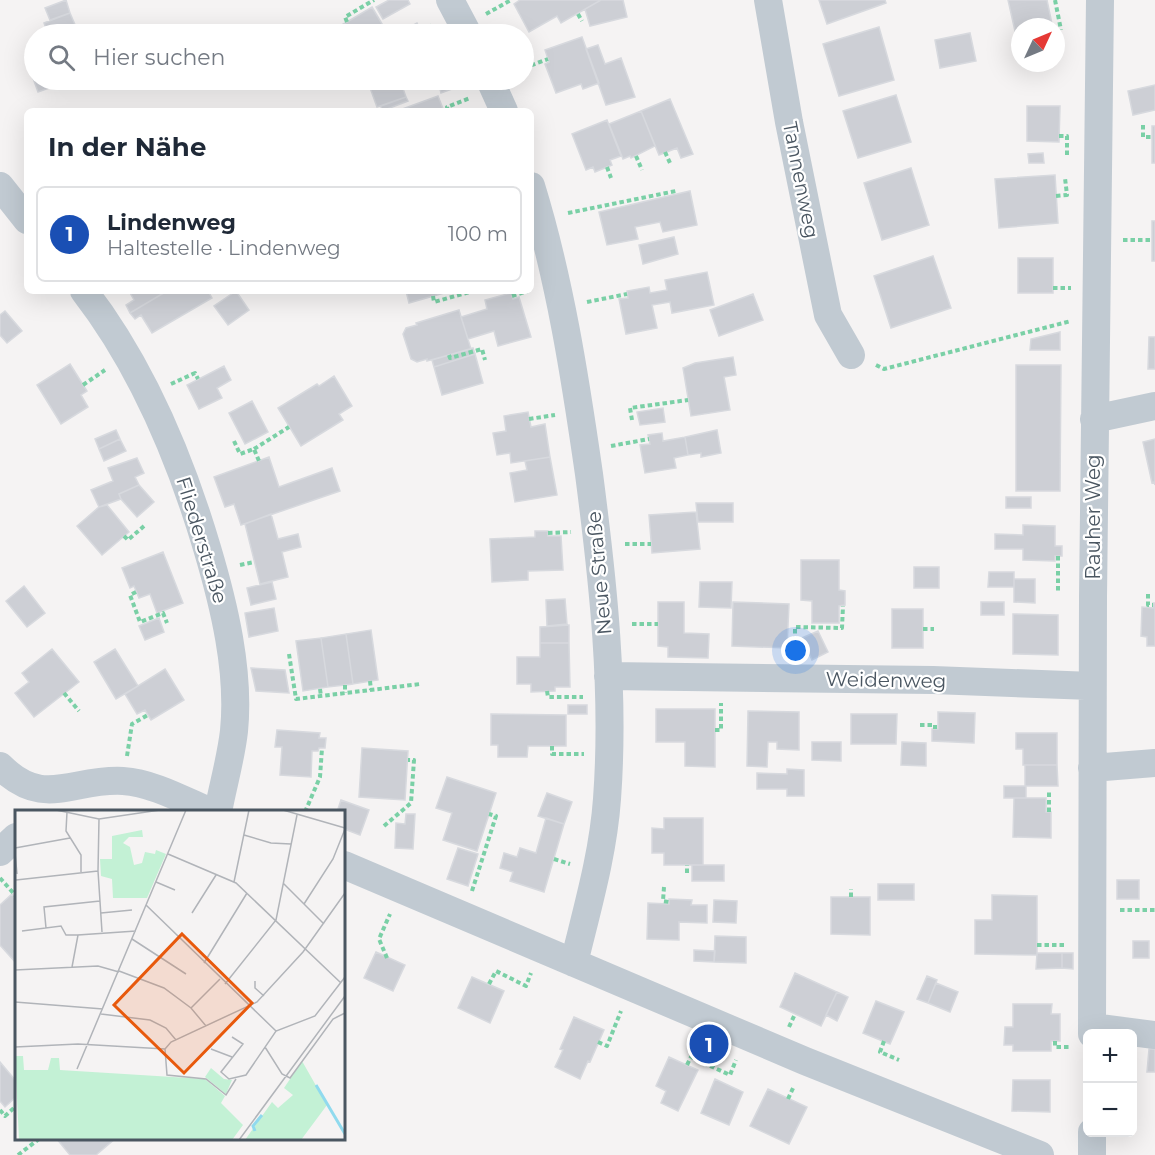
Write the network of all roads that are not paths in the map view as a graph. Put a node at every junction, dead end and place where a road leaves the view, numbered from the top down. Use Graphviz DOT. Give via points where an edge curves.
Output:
graph roads {
  1 [pos="450,0"];
  2 [pos="768,0"];
  3 [pos="1100,0"];
  4 [pos="463,24"];
  5 [pos="481,90"];
  6 [pos="501,108"];
  7 [pos="0,186"];
  8 [pos="534,197"];
  9 [pos="24,216"];
  10 [pos="86,294"];
  11 [pos="850,355"];
  12 [pos="1155,406"];
  13 [pos="1094,419"];
  14 [pos="608,686"];
  15 [pos="1092,686"];
  16 [pos="1155,763"];
  17 [pos="0,766"];
  18 [pos="1092,768"];
  19 [pos="42,801"];
  20 [pos="206,810"];
  21 [pos="218,810"];
  22 [pos="15,838"];
  23 [pos="0,852"];
  24 [pos="345,865"];
  25 [pos="574,963"];
  26 [pos="1092,1029"];
  27 [pos="1137,1034"];
  28 [pos="1155,1035"];
  29 [pos="1092,1137"];
  30 [pos="1040,1155"];
  31 [pos="1092,1155"];
  1 -- 4 [label="street"];
  2 -- 11 [label="street, Tannenweg" via="828,315"];
  3 -- 13 [label="street, Rauher Weg"];
  5 -- 6 [label="street"];
  7 -- 9 [label="street"];
  8 -- 14 [label="street, Neue Straße" via="562,307 585,450 596,531"];
  10 -- 21 [label="street, Fliederstraße" via="111,327 148,395 189,488 219,590 228,628 234,731"];
  12 -- 13 [label="street"];
  13 -- 15 [label="street, Rauher Weg"];
  14 -- 15 [label="street, Weidenweg" via="921,680"];
  14 -- 25 [label="street, Neue Straße" via="609,754 601,853"];
  15 -- 18 [label="street, Rauher Weg"];
  16 -- 18 [label="street"];
  17 -- 19 [label="street"];
  18 -- 26 [label="street, Rauher Weg"];
  19 -- 20 [label="street" via="122,781"];
  22 -- 23 [label="street"];
  24 -- 25 [label="street"];
  25 -- 30 [label="street"];
  27 -- 28 [label="street"];
  29 -- 31 [label="street"];
}
